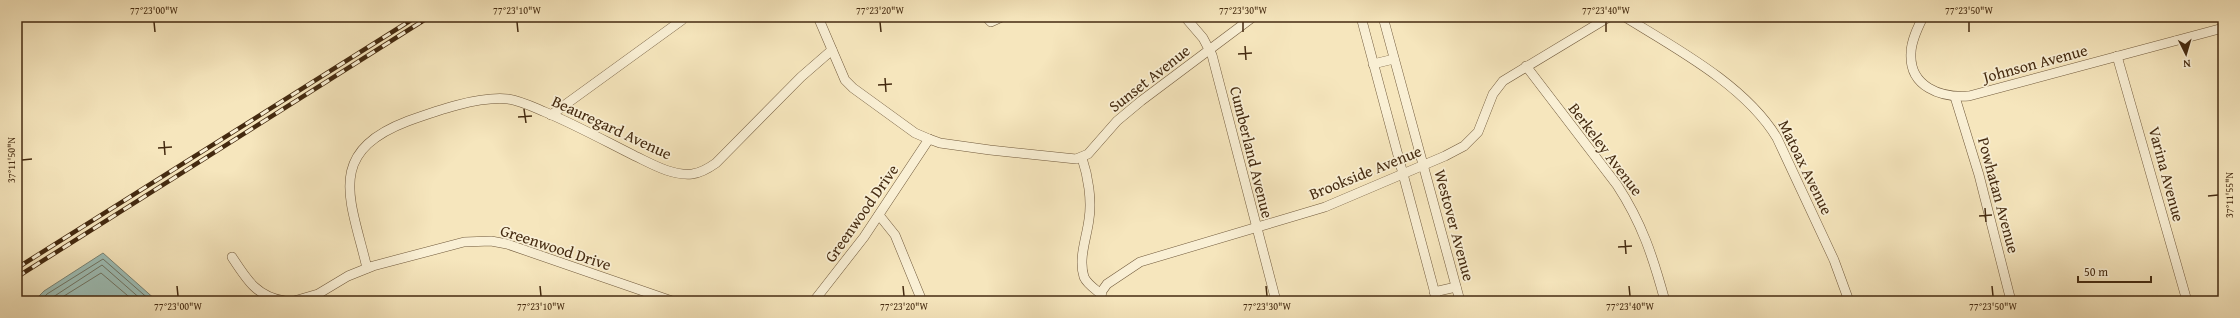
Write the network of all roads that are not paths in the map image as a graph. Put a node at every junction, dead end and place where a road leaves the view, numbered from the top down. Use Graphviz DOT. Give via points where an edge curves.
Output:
graph roads {
  1 [pos="321,17"];
  2 [pos="332,17"];
  3 [pos="818,17"];
  4 [pos="1002,17"];
  5 [pos="1185,17"];
  6 [pos="1253,17"];
  7 [pos="1360,17"];
  8 [pos="1383,17"];
  9 [pos="1609,17"];
  10 [pos="1625,17"];
  11 [pos="988,19"];
  12 [pos="1922,19"];
  13 [pos="682,20"];
  14 [pos="2223,28"];
  15 [pos="1210,49"];
  16 [pos="832,50"];
  17 [pos="2117,56"];
  18 [pos="1394,58"];
  19 [pos="1373,64"];
  20 [pos="1526,66"];
  21 [pos="1955,97"];
  22 [pos="551,115"];
  23 [pos="929,139"];
  24 [pos="1082,158"];
  25 [pos="1424,165"];
  26 [pos="1402,174"];
  27 [pos="879,215"];
  28 [pos="1256,227"];
  29 [pos="232,257"];
  30 [pos="367,268"];
  31 [pos="1456,287"];
  32 [pos="1436,297"];
  33 [pos="1100,298"];
  34 [pos="285,301"];
  35 [pos="294,301"];
  36 [pos="672,301"];
  37 [pos="814,301"];
  38 [pos="922,301"];
  39 [pos="1276,301"];
  40 [pos="1460,301"];
  41 [pos="1665,301"];
  42 [pos="1849,301"];
  43 [pos="2011,301"];
  44 [pos="2187,301"];
  1 -- 2 [label="street"];
  3 -- 16 [label="street"];
  4 -- 11 [label="street"];
  5 -- 15 [label="street, Cumberland Avenue"];
  6 -- 15 [label="street, Sunset Avenue"];
  7 -- 19 [label="street"];
  8 -- 18 [label="street, Westover Avenue"];
  9 -- 20 [label="street, Brookside Avenue"];
  10 -- 42 [label="street, Matoax Avenue" via="1744,97 1768,123 1834,260"];
  12 -- 21 [label="street, Johnson Avenue" via="1911,53 1914,72 1926,87"];
  13 -- 22 [label="street"];
  14 -- 17 [label="street, Johnson Avenue"];
  15 -- 24 [label="street, Sunset Avenue" via="1117,120"];
  15 -- 28 [label="street, Cumberland Avenue"];
  16 -- 22 [label="street, Beauregard Avenue" via="801,77 716,163 699,173 676,173 653,165"];
  16 -- 23 [label="street" via="839,70 852,88 916,133"];
  17 -- 21 [label="street, Johnson Avenue" via="1969,96"];
  17 -- 44 [label="street, Varina Avenue"];
  18 -- 19 [label="street"];
  18 -- 25 [label="street, Westover Avenue"];
  19 -- 26 [label="street"];
  20 -- 25 [label="street, Brookside Avenue" via="1503,81 1493,94 1483,122 1473,139"];
  20 -- 41 [label="street, Berkeley Avenue" via="1631,205 1651,250"];
  21 -- 43 [label="street, Powhatan Avenue" via="1979,175"];
  22 -- 30 [label="street, Beauregard Avenue" via="522,102 508,99 486,100 417,118 376,136 355,158 349,179"];
  23 -- 24 [label="street" via="948,144"];
  23 -- 27 [label="street, Greenwood Drive"];
  24 -- 33 [label="street" via="1087,173 1090,217 1082,261 1084,277"];
  25 -- 26 [label="street, Brookside Avenue"];
  25 -- 31 [label="street, Westover Avenue"];
  26 -- 28 [label="street, Brookside Avenue" via="1325,207"];
  26 -- 32 [label="street"];
  27 -- 37 [label="street, Greenwood Drive" via="822,294"];
  27 -- 38 [label="street" via="895,235"];
  28 -- 33 [label="street, Brookside Avenue" via="1140,262 1107,284"];
  28 -- 39 [label="street, Cumberland Avenue"];
  29 -- 34 [label="street" via="256,290 266,296"];
  30 -- 35 [label="street, Greenwood Drive" via="318,294"];
  30 -- 36 [label="street, Greenwood Drive" via="464,242 491,241 507,244"];
  31 -- 32 [label="street"];
  31 -- 40 [label="street, Westover Avenue"];
}
